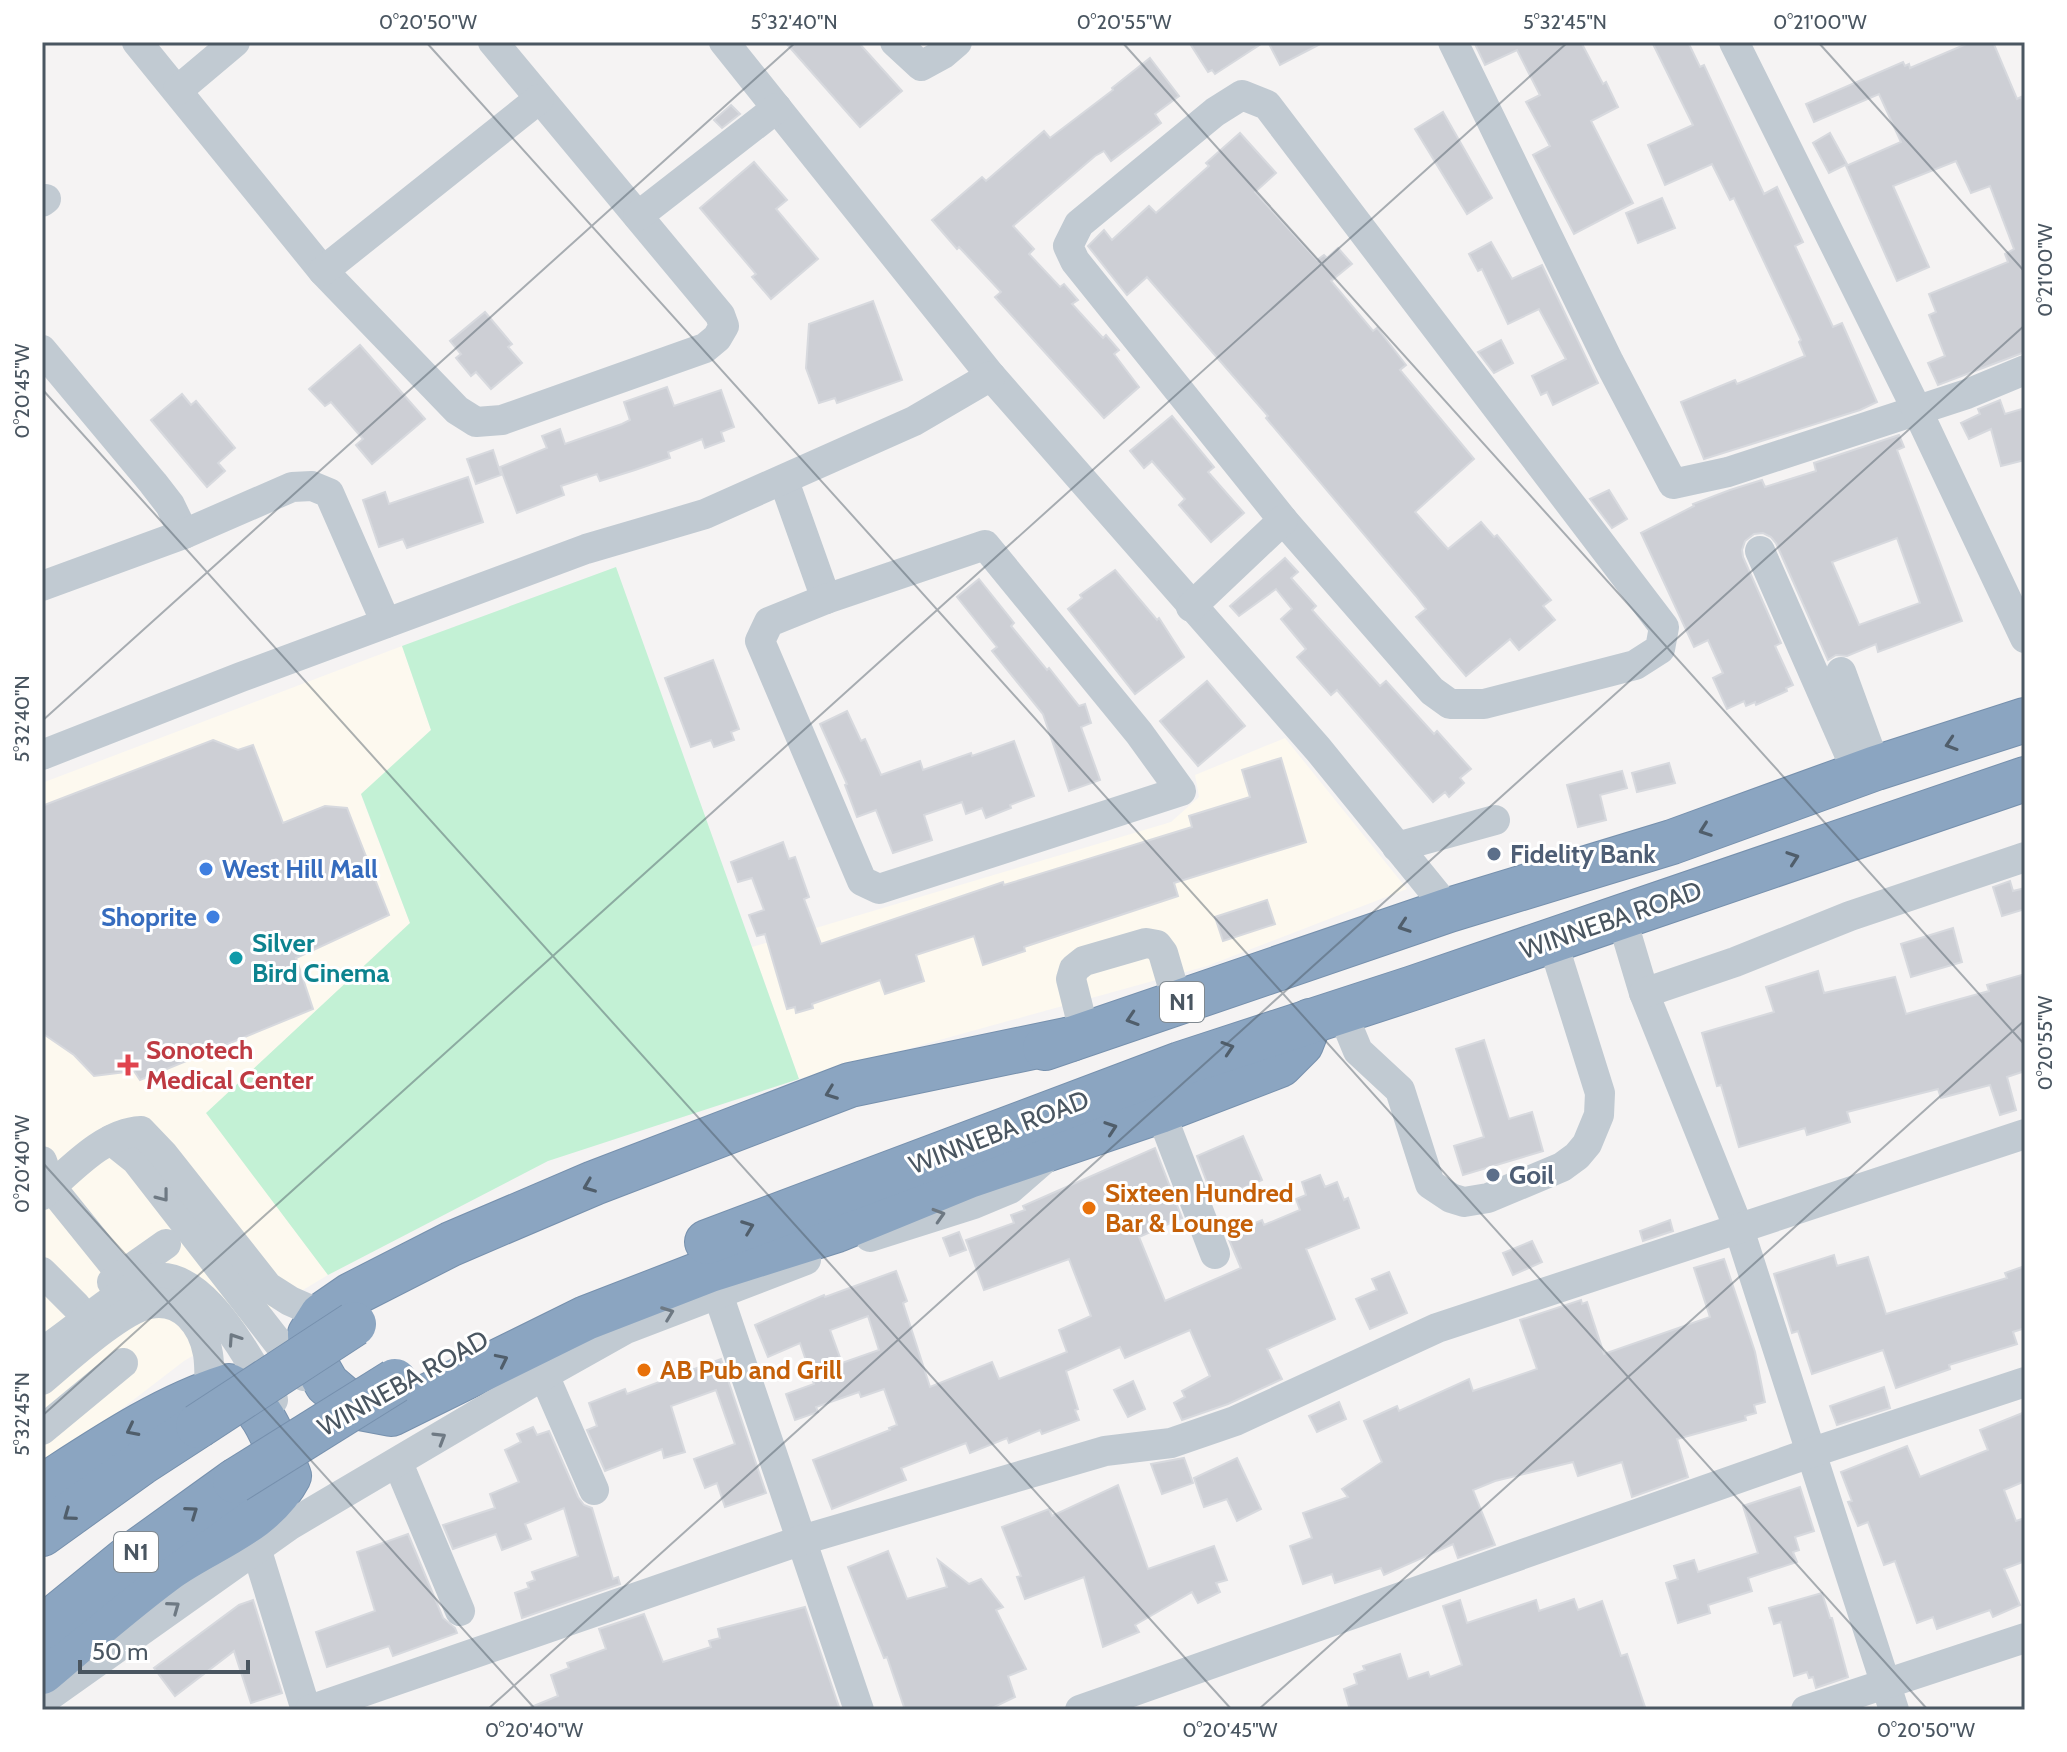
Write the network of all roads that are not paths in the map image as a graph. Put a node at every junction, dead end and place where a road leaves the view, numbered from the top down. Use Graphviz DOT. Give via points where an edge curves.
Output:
graph roads {
  1 [pos="137,42"];
  2 [pos="235,42"];
  3 [pos="493,42"];
  4 [pos="724,42"];
  5 [pos="895,42"];
  6 [pos="957,42"];
  7 [pos="1453,42"];
  8 [pos="1734,42"];
  9 [pos="178,90"];
  10 [pos="539,99"];
  11 [pos="777,108"];
  12 [pos="638,216"];
  13 [pos="323,271"];
  14 [pos="42,350"];
  15 [pos="2025,370"];
  16 [pos="991,376"];
  17 [pos="1917,410"];
  18 [pos="784,481"];
  19 [pos="1283,520"];
  20 [pos="184,534"];
  21 [pos="1760,551"];
  22 [pos="42,586"];
  23 [pos="826,599"];
  24 [pos="1191,607"];
  25 [pos="386,623"];
  26 [pos="2025,638"];
  27 [pos="1841,672"];
  28 [pos="2025,720"];
  29 [pos="42,755"];
  30 [pos="1867,771"];
  31 [pos="2025,779"];
  32 [pos="1495,820"];
  33 [pos="1397,847"];
  34 [pos="2025,857"];
  35 [pos="1449,910"];
  36 [pos="1621,916"];
  37 [pos="1552,940"];
  38 [pos="1644,993"];
  39 [pos="1178,1004"];
  40 [pos="1326,1015"];
  41 [pos="1078,1037"];
  42 [pos="1160,1111"];
  43 [pos="2025,1134"];
  44 [pos="111,1140"];
  45 [pos="1059,1147"];
  46 [pos="45,1181"];
  47 [pos="1739,1229"];
  48 [pos="166,1244"];
  49 [pos="1215,1254"];
  50 [pos="42,1272"];
  51 [pos="122,1275"];
  52 [pos="718,1294"];
  53 [pos="76,1306"];
  54 [pos="338,1319"];
  55 [pos="42,1330"];
  56 [pos="42,1352"];
  57 [pos="123,1363"];
  58 [pos="544,1375"];
  59 [pos="42,1380"];
  60 [pos="2025,1382"];
  61 [pos="393,1398"];
  62 [pos="204,1409"];
  63 [pos="42,1430"];
  64 [pos="1810,1453"];
  65 [pos="398,1463"];
  66 [pos="289,1476"];
  67 [pos="42,1487"];
  68 [pos="594,1490"];
  69 [pos="42,1534"];
  70 [pos="802,1540"];
  71 [pos="256,1548"];
  72 [pos="460,1611"];
  73 [pos="42,1628"];
  74 [pos="2025,1638"];
  75 [pos="42,1672"];
  76 [pos="1890,1696"];
  77 [pos="42,1701"];
  78 [pos="308,1710"];
  79 [pos="859,1710"];
  80 [pos="1080,1710"];
  81 [pos="1806,1710"];
  1 -- 9 [label="street"];
  2 -- 9 [label="street"];
  3 -- 10 [label="street"];
  4 -- 11 [label="street"];
  5 -- 6 [label="street" via="921,66"];
  7 -- 17 [label="street" via="1673,484 1728,472"];
  8 -- 17 [label="street"];
  9 -- 13 [label="street"];
  10 -- 12 [label="street"];
  10 -- 13 [label="street"];
  11 -- 12 [label="street"];
  11 -- 16 [label="street"];
  12 -- 13 [label="street" via="720,315 724,326 717,338 705,348 502,420 476,422 457,410"];
  14 -- 20 [label="street" via="170,505"];
  15 -- 17 [label="street"];
  16 -- 18 [label="street" via="914,421"];
  16 -- 24 [label="street"];
  17 -- 26 [label="street"];
  18 -- 23 [label="street"];
  18 -- 25 [label="street" via="705,514 586,549"];
  19 -- 19 [label="street" via="1068,246 1079,224 1242,95 1267,105 1664,627 1660,649 1635,665 1484,704 1450,704 1432,691"];
  19 -- 24 [label="street"];
  20 -- 22 [label="street"];
  20 -- 25 [label="street" via="292,487 312,486 329,493"];
  21 -- 30 [label="street"];
  23 -- 23 [label="street" via="769,622 760,641 862,881 879,889 1181,791 985,545"];
  24 -- 33 [label="street"];
  25 -- 29 [label="street"];
  27 -- 30 [label="street"];
  28 -- 30 [label="highway, WINNEBA ROAD / N1, one-way"];
  30 -- 35 [label="highway, WINNEBA ROAD / N1, one-way" via="1672,842"];
  36 -- 31 [label="highway, WINNEBA ROAD / N1, one-way"];
  32 -- 33 [label="street"];
  33 -- 35 [label="street"];
  34 -- 38 [label="street"];
  35 -- 39 [label="highway, WINNEBA ROAD / N1, one-way"];
  36 -- 37 [label="highway, WINNEBA ROAD / N1"];
  36 -- 38 [label="street"];
  37 -- 40 [label="highway, WINNEBA ROAD / N1"];
  37 -- 40 [label="street" via="1600,1093 1599,1115 1577,1156 1488,1198 1464,1202 1430,1184 1400,1090"];
  38 -- 47 [label="street"];
  39 -- 41 [label="highway, WINNEBA ROAD / N1, one-way"];
  39 -- 41 [label="street" via="1157,945 1146,943 1084,961 1071,979"];
  40 -- 42 [label="highway" via="1280,1065"];
  61 -- 40 [label="highway, WINNEBA ROAD / N1, one-way" via="482,1336 686,1250 1180,1064"];
  41 -- 54 [label="highway, WINNEBA ROAD / N1, one-way" via="670,1183"];
  45 -- 42 [label="highway, one-way"];
  42 -- 49 [label="street"];
  43 -- 47 [label="street"];
  44 -- 46 [label="street"];
  44 -- 54 [label="street" via="141,1131 268,1287"];
  44 -- 61 [label="street, one-way" via="136,1160 330,1408 362,1426"];
  52 -- 45 [label="street, one-way" via="1010,1189"];
  61 -- 45 [label="highway, one-way" via="710,1270 837,1230 969,1176"];
  46 -- 51 [label="street"];
  47 -- 64 [label="street"];
  47 -- 70 [label="street" via="1437,1328 1235,1421 1171,1443 1105,1451"];
  48 -- 51 [label="street"];
  50 -- 53 [label="street"];
  51 -- 53 [label="street"];
  58 -- 52 [label="street, one-way" via="626,1329"];
  52 -- 70 [label="street"];
  53 -- 55 [label="street"];
  54 -- 61 [label="highway" via="310,1334 311,1356 327,1384 354,1407"];
  54 -- 62 [label="highway, WINNEBA ROAD / N1, bridge"];
  66 -- 56 [label="street, one-way" via="302,1461 301,1444 230,1332 197,1291 174,1278 147,1280"];
  57 -- 63 [label="street"];
  65 -- 58 [label="street, one-way"];
  58 -- 68 [label="street"];
  59 -- 62 [label="street" via="126,1315 149,1304 171,1303 189,1313 208,1354"];
  60 -- 64 [label="street"];
  73 -- 61 [label="highway, WINNEBA ROAD / N1, one-way, bridge" via="235,1481"];
  62 -- 66 [label="highway" via="229,1386 248,1397"];
  62 -- 67 [label="highway, one-way" via="122,1435"];
  62 -- 69 [label="highway, WINNEBA ROAD / N1, one-way"];
  64 -- 76 [label="street"];
  64 -- 80 [label="street"];
  65 -- 71 [label="street"];
  65 -- 72 [label="street"];
  66 -- 75 [label="highway" via="279,1495 258,1513 169,1568"];
  70 -- 78 [label="street"];
  70 -- 79 [label="street"];
  77 -- 71 [label="street, one-way"];
  71 -- 78 [label="street"];
  74 -- 76 [label="street"];
  76 -- 81 [label="street"];
}
